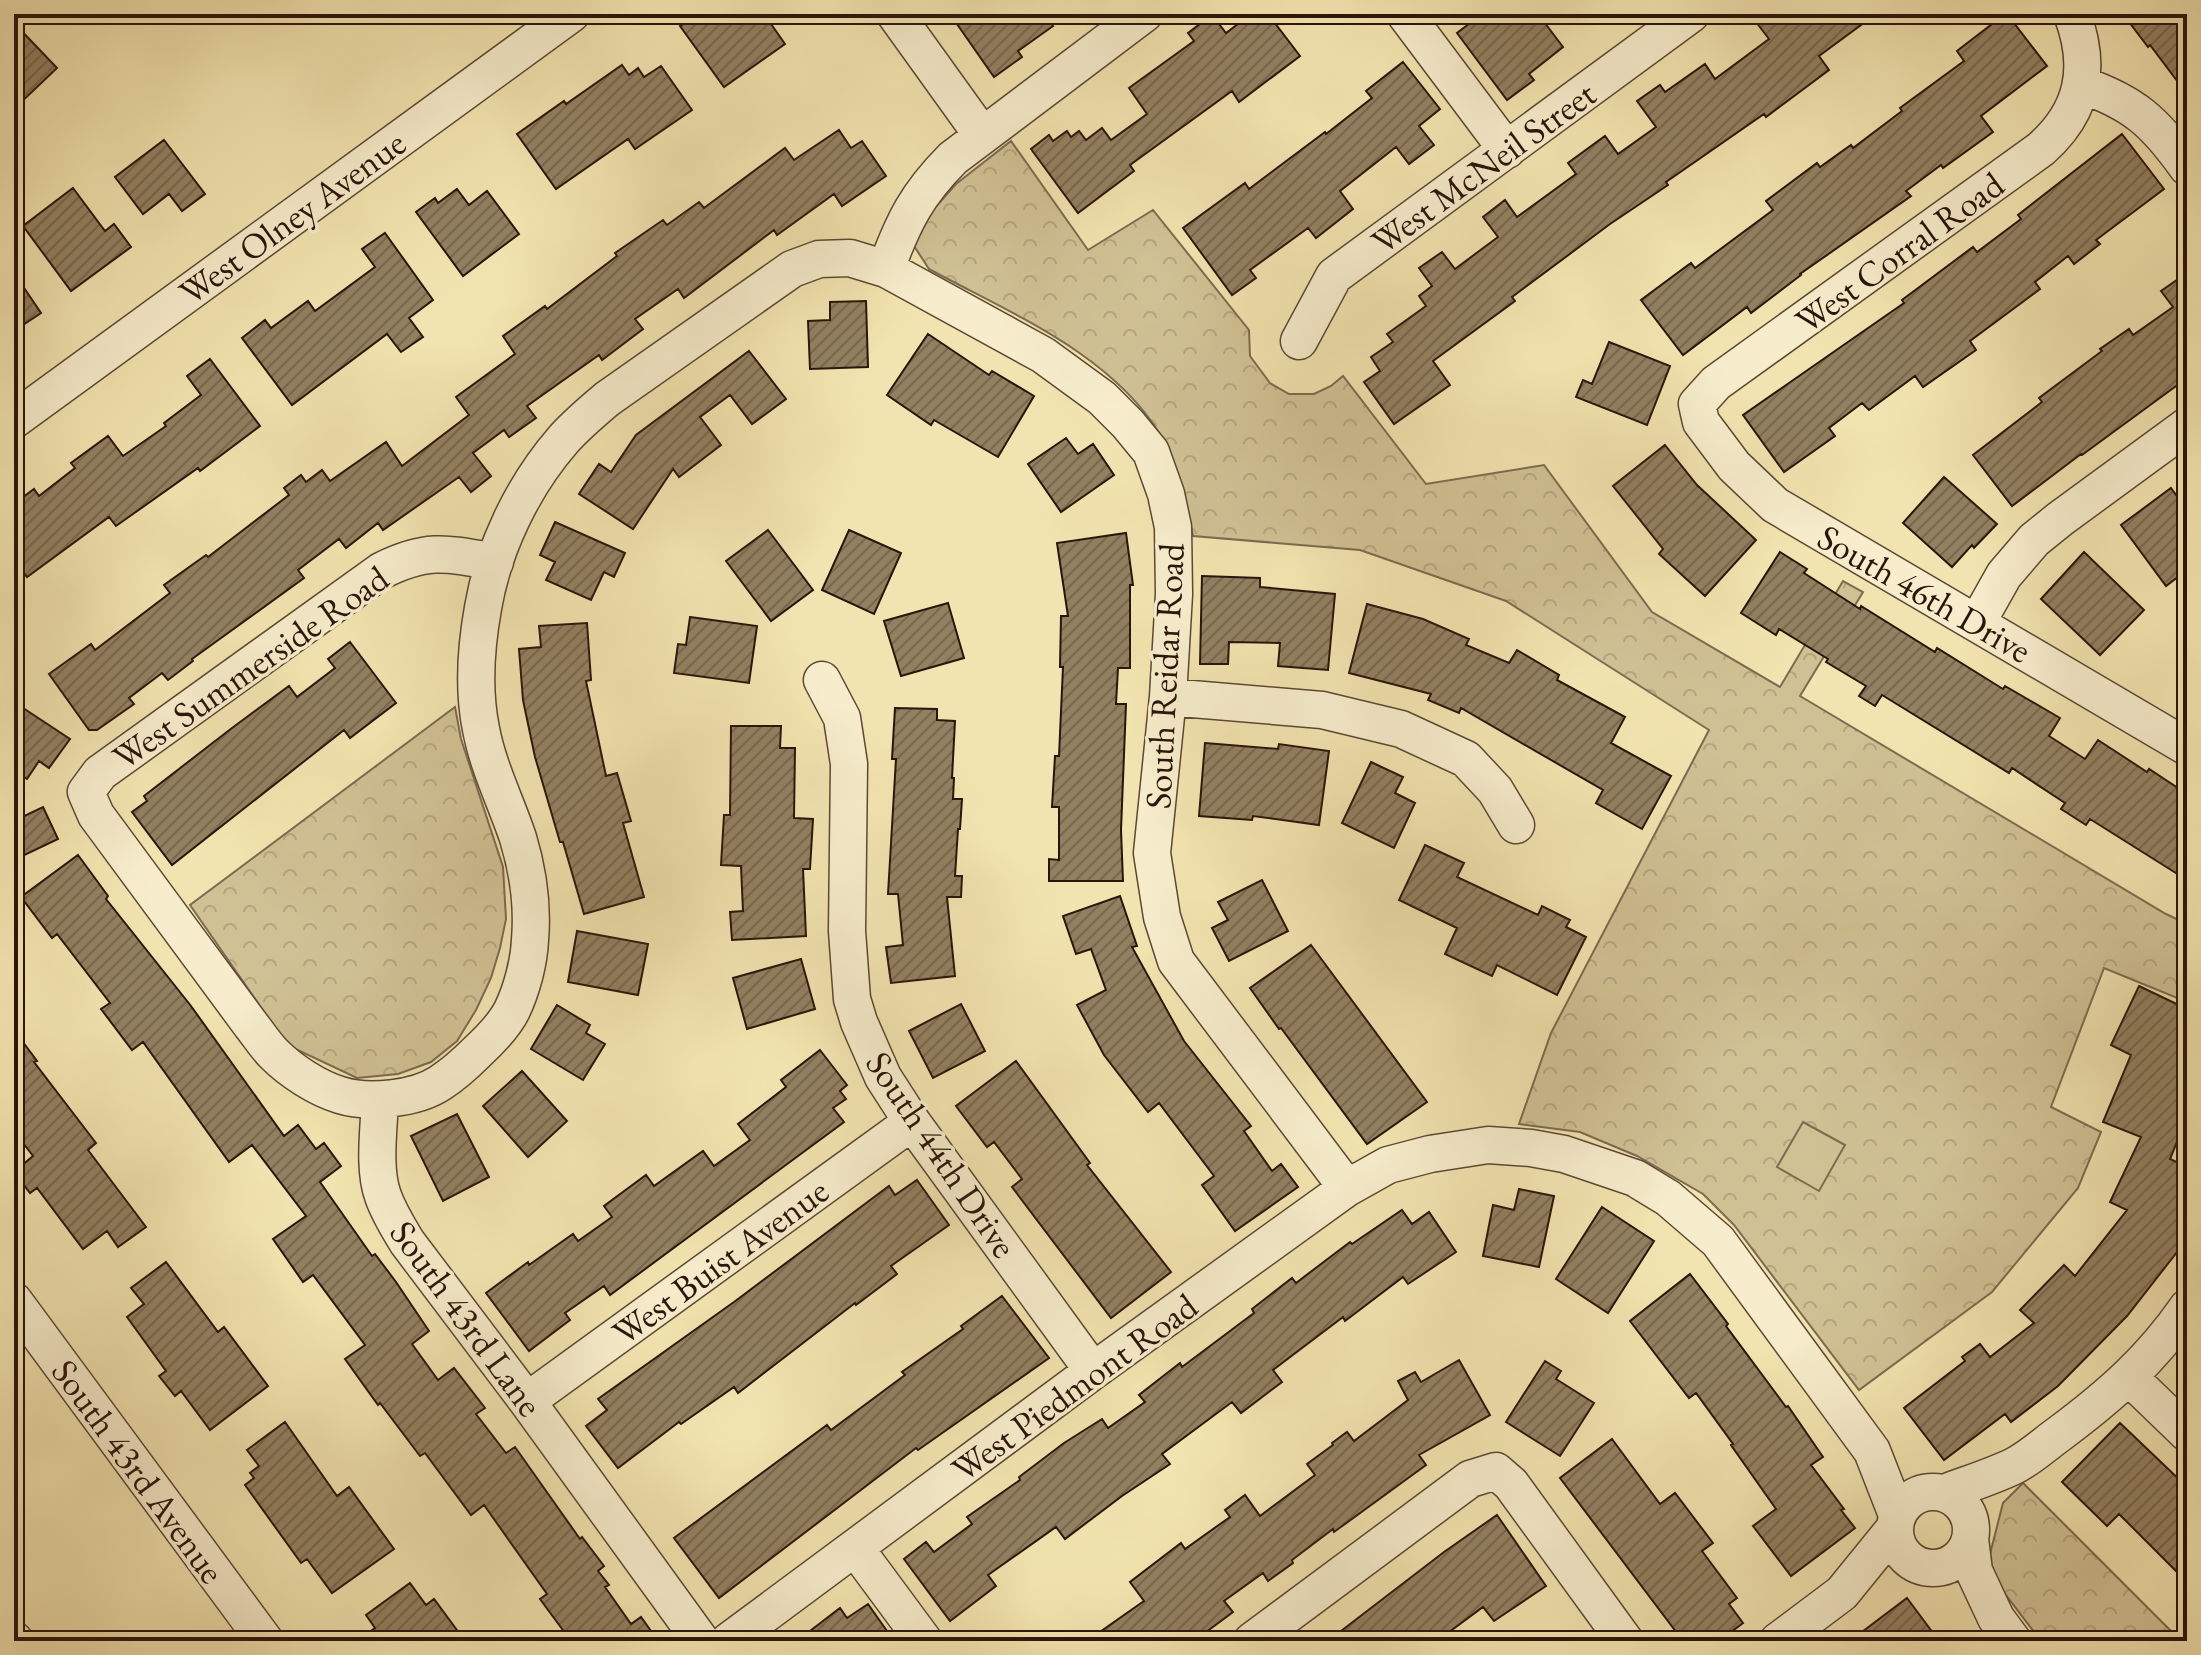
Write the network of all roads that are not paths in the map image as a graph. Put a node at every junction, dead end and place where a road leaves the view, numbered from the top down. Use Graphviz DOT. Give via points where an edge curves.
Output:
graph roads {
  1 [pos="571,14"];
  2 [pos="895,14"];
  3 [pos="1144,14"];
  4 [pos="1405,14"];
  5 [pos="1691,14"];
  6 [pos="2072,14"];
  7 [pos="2082,85"];
  8 [pos="982,135"];
  9 [pos="1507,150"];
  10 [pos="2187,167"];
  11 [pos="886,269"];
  12 [pos="1299,341"];
  13 [pos="1697,404"];
  14 [pos="14,420"];
  15 [pos="2187,426"];
  16 [pos="495,562"];
  17 [pos="1977,623"];
  18 [pos="822,680"];
  19 [pos="1168,697"];
  20 [pos="2187,747"];
  21 [pos="1516,825"];
  22 [pos="380,1100"];
  23 [pos="912,1122"];
  24 [pos="1347,1188"];
  25 [pos="14,1301"];
  26 [pos="2187,1308"];
  27 [pos="1093,1371"];
  28 [pos="2130,1378"];
  29 [pos="527,1401"];
  30 [pos="2187,1433"];
  31 [pos="1872,1451"];
  32 [pos="2017,1464"];
  33 [pos="1939,1492"];
  34 [pos="1896,1522"];
  35 [pos="1970,1535"];
  36 [pos="856,1549"];
  37 [pos="1921,1566"];
  38 [pos="1842,1593"];
  39 [pos="2004,1629"];
  40 [pos="265,1641"];
  41 [pos="701,1641"];
  42 [pos="729,1641"];
  43 [pos="924,1641"];
  44 [pos="1252,1641"];
  45 [pos="1625,1641"];
  46 [pos="1778,1641"];
  1 -- 14 [label="street, West Olney Avenue"];
  2 -- 8 [label="street"];
  3 -- 8 [label="street"];
  4 -- 9 [label="street"];
  5 -- 9 [label="street, West McNeil Street"];
  6 -- 7 [label="street" via="2080,36"];
  7 -- 10 [label="street" via="2133,107"];
  7 -- 13 [label="street, West Corral Road" via="2067,121 2041,149 1716,383"];
  8 -- 11 [label="street" via="931,179 901,227"];
  9 -- 12 [label="street, West McNeil Street" via="1334,276"];
  11 -- 16 [label="street, South Reidar Road" via="850,258 819,259 792,269 607,399 563,440 532,482"];
  11 -- 19 [label="street, South Reidar Road" via="1043,355 1102,398 1151,452 1173,527"];
  13 -- 17 [label="street, South 46th Drive" via="1701,422 1734,466 1775,505"];
  15 -- 17 [label="street" via="2034,540 2004,575"];
  16 -- 22 [label="street" via="478,641 480,728 518,840 531,900 530,943 511,1011 491,1038 438,1085"];
  16 -- 22 [label="street, West Summerside Road" via="439,553 407,558 381,571 100,773 86,792 96,815 274,1054 315,1085 342,1096"];
  17 -- 20 [label="street, South 46th Drive"];
  18 -- 23 [label="street, South 44th Drive" via="842,718 849,764 847,931 852,999 883,1077"];
  19 -- 21 [label="street" via="1322,710 1401,729 1466,759 1495,790"];
  19 -- 24 [label="street, South Reidar Road" via="1152,853 1162,917 1176,961"];
  22 -- 29 [label="street, South 43rd Lane" via="381,1193 391,1216"];
  23 -- 27 [label="street, South 44th Drive"];
  23 -- 29 [label="street, West Buist Avenue"];
  24 -- 27 [label="street, West Piedmont Road"];
  24 -- 31 [label="street, West Piedmont Road" via="1388,1165 1488,1145 1553,1152 1635,1178 1668,1198 1718,1241"];
  25 -- 40 [label="street, South 43rd Avenue"];
  26 -- 28 [label="street"];
  27 -- 36 [label="street, West Piedmont Road"];
  28 -- 30 [label="street"];
  28 -- 32 [label="street"];
  29 -- 41 [label="street, South 43rd Lane"];
  31 -- 33 [label="street"];
  31 -- 34 [label="street"];
  32 -- 33 [label="street"];
  32 -- 35 [label="street" via="1977,1514"];
  33 -- 34 [label="street" via="1912,1497"];
  33 -- 35 [label="street" via="1964,1507"];
  34 -- 37 [label="street" via="1899,1549"];
  34 -- 38 [label="street"];
  35 -- 37 [label="street" via="1955,1561"];
  35 -- 39 [label="street" via="1974,1571"];
  36 -- 42 [label="street, West Piedmont Road"];
  36 -- 43 [label="street"];
  37 -- 38 [label="street"];
  37 -- 39 [label="street" via="1957,1586"];
  38 -- 46 [label="street"];
  44 -- 45 [label="street" via="1470,1479 1496,1471 1511,1484"];
}
